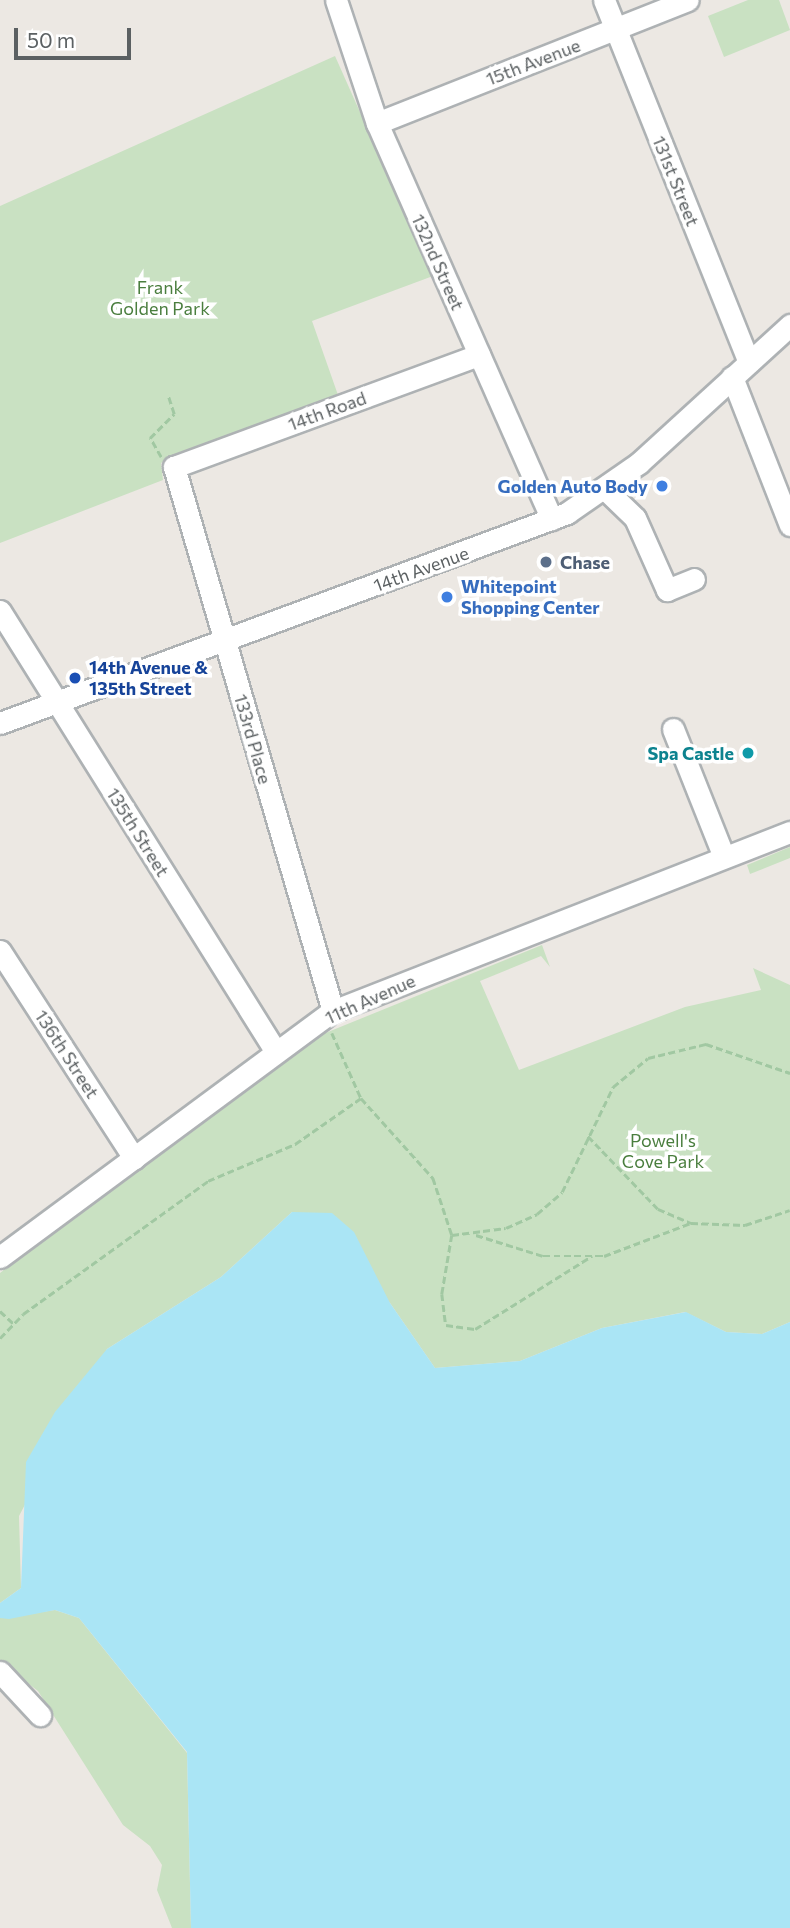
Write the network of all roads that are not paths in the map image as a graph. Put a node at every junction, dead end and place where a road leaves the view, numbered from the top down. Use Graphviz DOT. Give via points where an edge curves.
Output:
graph roads {
  1 [pos="336,0"];
  2 [pos="604,0"];
  3 [pos="688,0"];
  4 [pos="616,30"];
  5 [pos="377,123"];
  6 [pos="790,325"];
  7 [pos="479,355"];
  8 [pos="749,362"];
  9 [pos="732,377"];
  10 [pos="169,463"];
  11 [pos="606,490"];
  12 [pos="552,519"];
  13 [pos="790,525"];
  14 [pos="694,579"];
  15 [pos="0,611"];
  16 [pos="224,641"];
  17 [pos="56,703"];
  18 [pos="0,723"];
  19 [pos="673,729"];
  20 [pos="790,832"];
  21 [pos="724,857"];
  22 [pos="0,951"];
  23 [pos="328,1015"];
  24 [pos="276,1052"];
  25 [pos="134,1158"];
  26 [pos="0,1257"];
  27 [pos="0,1672"];
  28 [pos="40,1715"];
  1 -- 5 [label="street, 132nd Street"];
  2 -- 4 [label="street, 131st Street"];
  3 -- 4 [label="street, 15th Avenue"];
  4 -- 5 [label="street, 15th Avenue"];
  4 -- 8 [label="street, 131st Street"];
  5 -- 7 [label="street, 132nd Street"];
  6 -- 8 [label="street, 14th Avenue"];
  7 -- 10 [label="street, 14th Road"];
  7 -- 12 [label="street, 132nd Street"];
  8 -- 9 [label="street, 14th Avenue"];
  9 -- 11 [label="street, 14th Avenue"];
  9 -- 13 [label="street"];
  10 -- 16 [label="street, 133rd Place"];
  11 -- 12 [label="street, 14th Avenue"];
  11 -- 14 [label="street" via="635,518 667,590"];
  12 -- 16 [label="street, 14th Avenue"];
  15 -- 17 [label="street, 135th Street"];
  16 -- 17 [label="street, 14th Avenue"];
  16 -- 23 [label="street, 133rd Place"];
  17 -- 18 [label="street, 14th Avenue"];
  17 -- 24 [label="street, 135th Street"];
  19 -- 21 [label="street"];
  20 -- 21 [label="street, 11th Avenue"];
  21 -- 23 [label="street, 11th Avenue"];
  22 -- 25 [label="street, 136th Street"];
  23 -- 24 [label="street, 11th Avenue"];
  24 -- 25 [label="street, 11th Avenue"];
  25 -- 26 [label="street, 11th Avenue"];
  27 -- 28 [label="street"];
}
